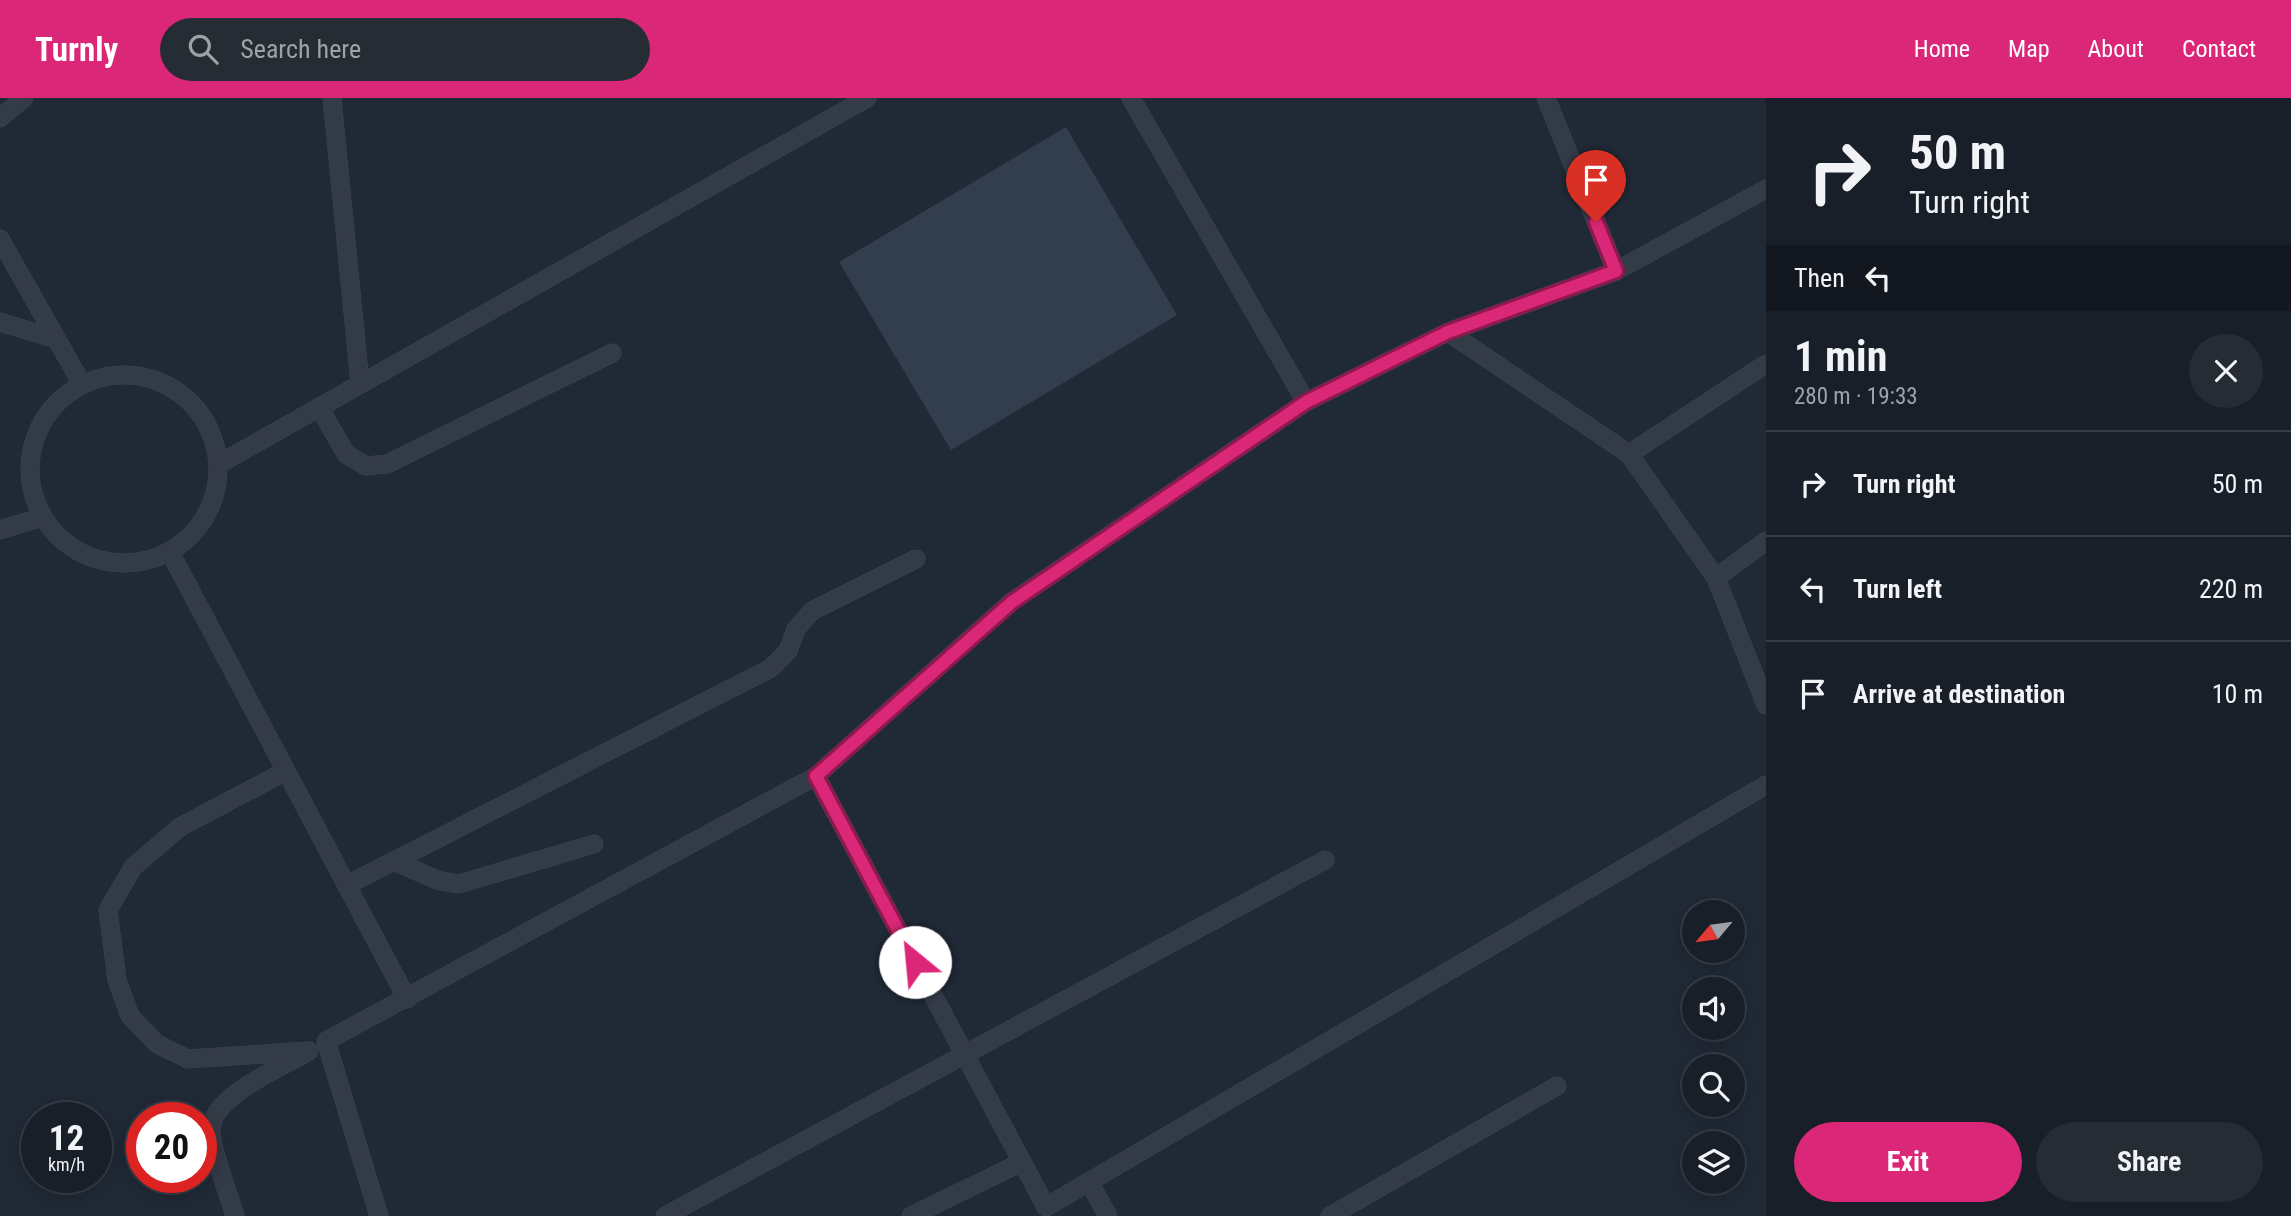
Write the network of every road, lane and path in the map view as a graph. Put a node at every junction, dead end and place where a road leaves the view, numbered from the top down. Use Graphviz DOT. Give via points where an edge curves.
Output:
graph roads {
  1 [pos="24,98"];
  2 [pos="332,98"];
  3 [pos="867,98"];
  4 [pos="1131,98"];
  5 [pos="1546,98"];
  6 [pos="0,118"];
  7 [pos="1766,189"];
  8 [pos="0,239"];
  9 [pos="1616,271"];
  10 [pos="0,322"];
  11 [pos="1448,332"];
  12 [pos="56,339"];
  13 [pos="612,353"];
  14 [pos="1766,363"];
  15 [pos="82,384"];
  16 [pos="360,384"];
  17 [pos="1306,402"];
  18 [pos="319,407"];
  19 [pos="1629,454"];
  20 [pos="219,464"];
  21 [pos="43,517"];
  22 [pos="0,530"];
  23 [pos="1766,541"];
  24 [pos="170,552"];
  25 [pos="916,559"];
  26 [pos="1716,578"];
  27 [pos="1766,705"];
  28 [pos="286,771"];
  29 [pos="816,776"];
  30 [pos="1766,785"];
  31 [pos="594,844"];
  32 [pos="1325,860"];
  33 [pos="393,861"];
  34 [pos="347,885"];
  35 [pos="407,999"];
  36 [pos="326,1041"];
  37 [pos="309,1051"];
  38 [pos="965,1055"];
  39 [pos="1557,1086"];
  40 [pos="1022,1162"];
  41 [pos="1088,1182"];
  42 [pos="235,1216"];
  43 [pos="379,1216"];
  44 [pos="666,1216"];
  45 [pos="911,1216"];
  46 [pos="1108,1216"];
  47 [pos="1330,1216"];
  1 -- 6 [label="lane"];
  2 -- 16 [label="lane"];
  3 -- 16 [label="lane"];
  4 -- 17 [label="lane"];
  5 -- 9 [label="lane"];
  7 -- 9 [label="lane"];
  8 -- 12 [label="lane"];
  9 -- 11 [label="lane"];
  10 -- 12 [label="lane"];
  11 -- 17 [label="lane"];
  11 -- 19 [label="lane"];
  12 -- 15 [label="lane"];
  13 -- 18 [label="lane" via="387,464 366,466 346,454"];
  14 -- 19 [label="lane"];
  15 -- 20 [label="lane" via="118,374 154,379 187,398 209,428"];
  15 -- 21 [label="lane" via="51,408 33,442 30,480"];
  16 -- 18 [label="lane"];
  17 -- 29 [label="lane" via="1012,602"];
  18 -- 20 [label="lane"];
  19 -- 26 [label="lane"];
  20 -- 24 [label="lane" via="214,499 203,520"];
  21 -- 22 [label="lane"];
  21 -- 24 [label="lane" via="67,544 99,561 136,563"];
  23 -- 26 [label="lane"];
  24 -- 28 [label="lane"];
  25 -- 33 [label="lane" via="812,611 796,629 788,651 771,668"];
  26 -- 27 [label="lane"];
  28 -- 34 [label="lane"];
  28 -- 37 [label="lane" via="180,827 133,866 108,910 117,980 131,1016 157,1044 188,1059"];
  29 -- 35 [label="lane"];
  29 -- 38 [label="lane"];
  30 -- 41 [label="lane"];
  31 -- 33 [label="lane" via="459,884"];
  32 -- 38 [label="lane"];
  33 -- 34 [label="lane"];
  34 -- 35 [label="lane"];
  35 -- 36 [label="lane"];
  36 -- 37 [label="lane"];
  36 -- 43 [label="lane"];
  37 -- 42 [label="lane" via="234,1094 216,1113 211,1130"];
  38 -- 40 [label="lane"];
  38 -- 44 [label="lane"];
  39 -- 47 [label="lane"];
  40 -- 41 [label="lane" via="1046,1207"];
  40 -- 45 [label="lane"];
  41 -- 46 [label="lane"];
}
